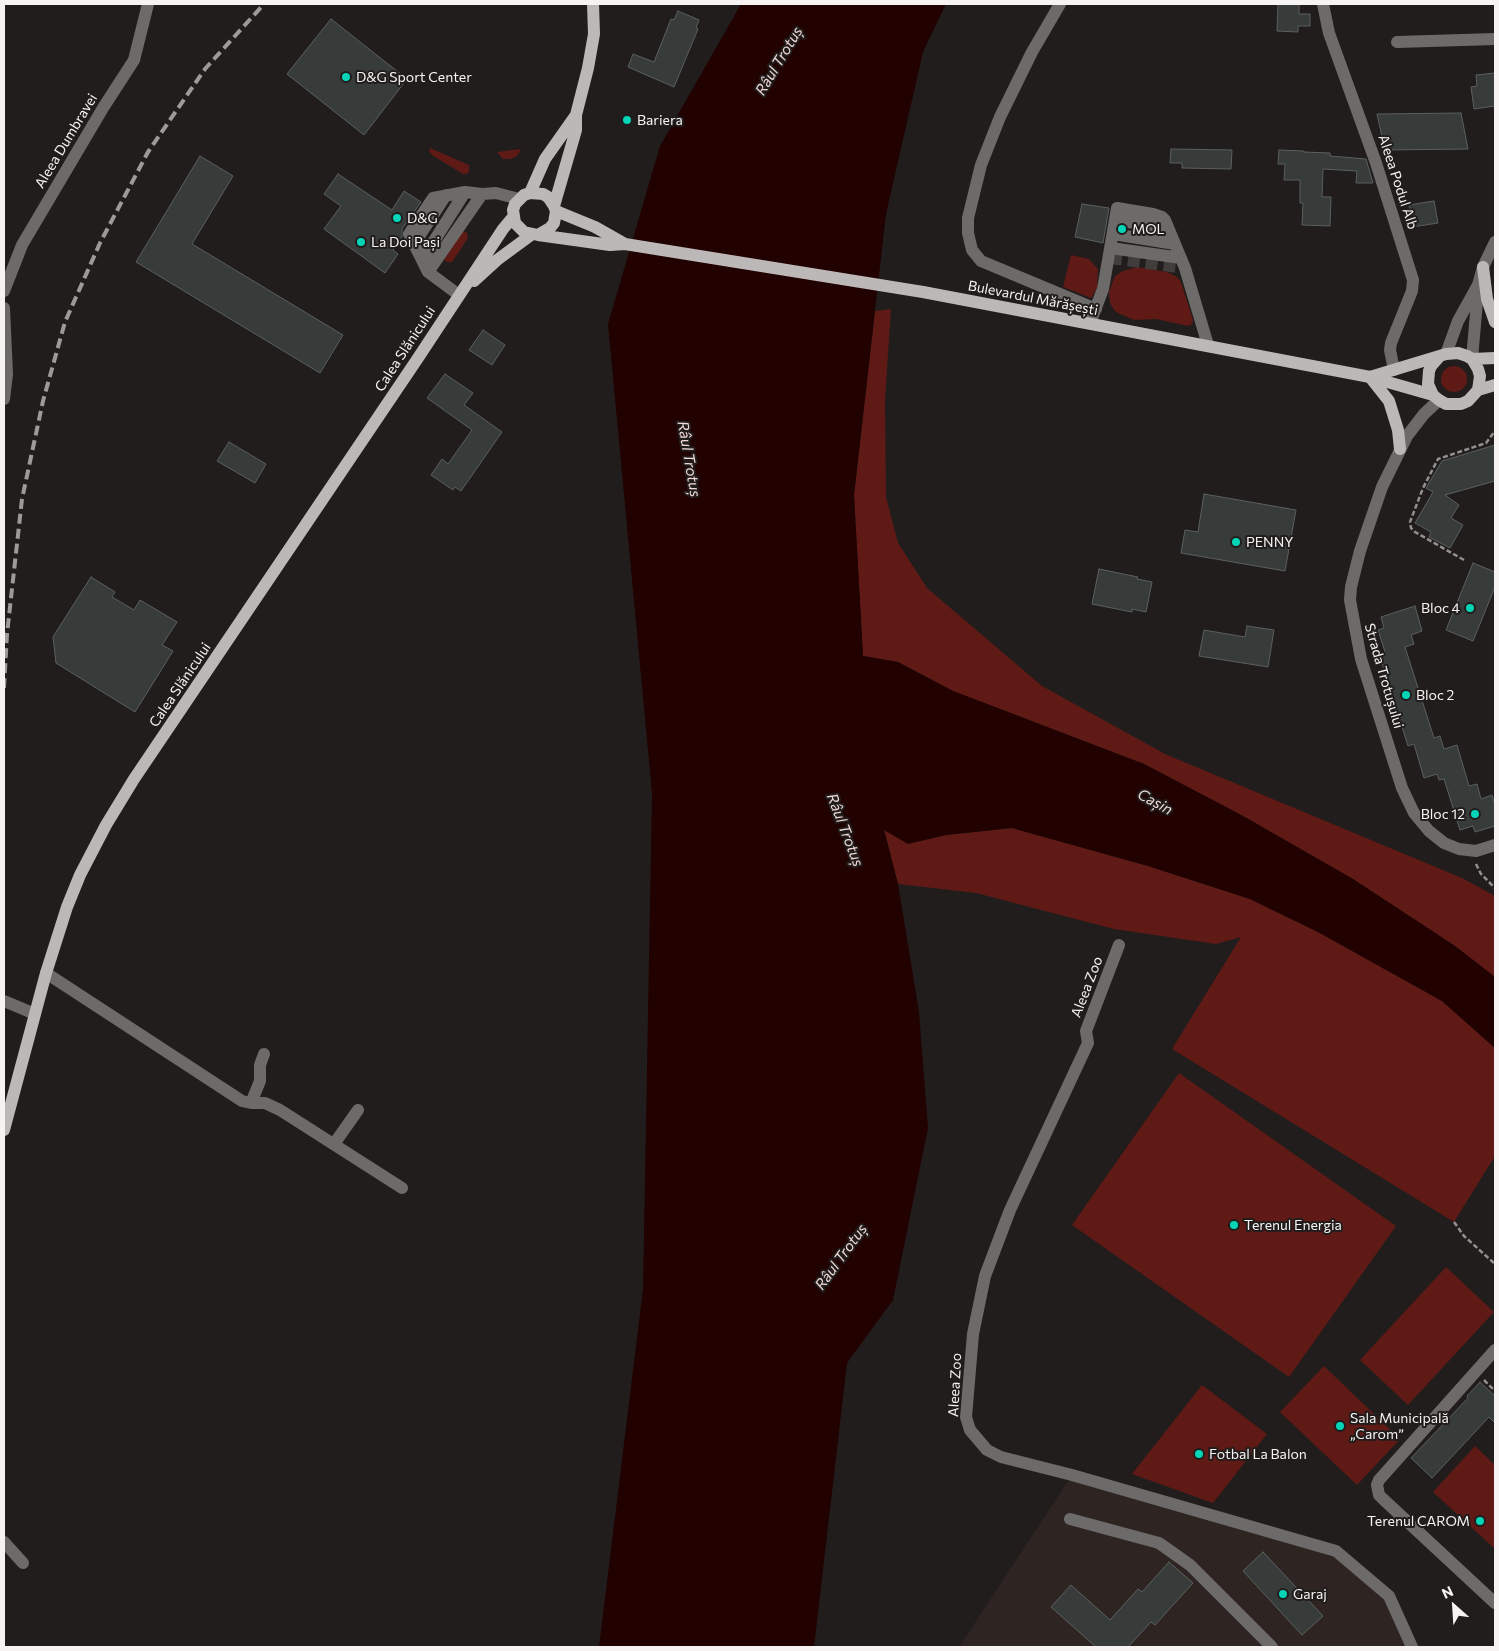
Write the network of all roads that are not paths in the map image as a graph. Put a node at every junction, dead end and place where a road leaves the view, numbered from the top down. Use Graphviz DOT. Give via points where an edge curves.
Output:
graph roads {
  1 [pos="148,4"];
  2 [pos="593,4"];
  3 [pos="1060,4"];
  4 [pos="1323,4"];
  5 [pos="1495,38"];
  6 [pos="1397,42"];
  7 [pos="576,115"];
  8 [pos="456,194"];
  9 [pos="482,194"];
  10 [pos="524,196"];
  11 [pos="555,209"];
  12 [pos="513,217"];
  13 [pos="1113,234"];
  14 [pos="534,235"];
  15 [pos="1495,242"];
  16 [pos="1175,244"];
  17 [pos="627,245"];
  18 [pos="1111,248"];
  19 [pos="418,252"];
  20 [pos="1181,258"];
  21 [pos="1483,267"];
  22 [pos="428,272"];
  23 [pos="1478,284"];
  24 [pos="4,291"];
  25 [pos="459,295"];
  26 [pos="4,308"];
  27 [pos="1096,309"];
  28 [pos="1495,322"];
  29 [pos="1090,323"];
  30 [pos="1208,345"];
  31 [pos="1443,356"];
  32 [pos="1495,358"];
  33 [pos="1472,359"];
  34 [pos="1394,370"];
  35 [pos="1370,377"];
  36 [pos="1495,385"];
  37 [pos="1478,390"];
  38 [pos="1436,397"];
  39 [pos="4,399"];
  40 [pos="1400,449"];
  41 [pos="1495,845"];
  42 [pos="1119,945"];
  43 [pos="46,973"];
  44 [pos="4,1001"];
  45 [pos="35,1014"];
  46 [pos="264,1054"];
  47 [pos="251,1103"];
  48 [pos="358,1110"];
  49 [pos="4,1130"];
  50 [pos="334,1144"];
  51 [pos="402,1188"];
  52 [pos="1495,1350"];
  53 [pos="1070,1519"];
  54 [pos="4,1542"];
  55 [pos="23,1563"];
  56 [pos="1495,1603"];
  57 [pos="1272,1647"];
  58 [pos="1412,1647"];
  1 -- 24 [label="street, Aleea Dumbravei" via="134,60 22,245"];
  2 -- 7 [label="main road" via="594,34"];
  3 -- 27 [label="street" via="1000,117 979,172 968,218 968,233 972,250 981,261"];
  4 -- 34 [label="street, Aleea Podul Alb" via="1329,32 1373,154 1413,280 1412,291 1391,343"];
  5 -- 6 [label="street"];
  7 -- 10 [label="main road"];
  7 -- 11 [label="main road" via="576,130"];
  8 -- 9 [label="street"];
  8 -- 19 [label="street"];
  8 -- 19 [label="street" via="433,198 409,234"];
  9 -- 10 [label="street" via="496,192"];
  9 -- 22 [label="street"];
  10 -- 11 [label="main road" via="536,192 548,197"];
  10 -- 12 [label="main road" via="513,210"];
  11 -- 14 [label="main road" via="554,223 550,228"];
  11 -- 17 [label="main road, Bulevardul Mărășești"];
  12 -- 14 [label="main road" via="519,228"];
  12 -- 25 [label="main road, Calea Slănicului"];
  13 -- 16 [label="street"];
  13 -- 16 [label="street" via="1117,208 1162,217"];
  13 -- 18 [label="street"];
  14 -- 17 [label="main road, Bulevardul Mărășești"];
  14 -- 25 [label="main road, Calea Slănicului" via="497,260"];
  15 -- 21 [label="street"];
  16 -- 20 [label="street"];
  17 -- 29 [label="main road, Bulevardul Mărășești" via="923,292"];
  18 -- 20 [label="street"];
  18 -- 27 [label="street"];
  19 -- 22 [label="street"];
  20 -- 30 [label="street"];
  21 -- 23 [label="street"];
  21 -- 28 [label="main road" via="1487,298"];
  22 -- 25 [label="street"];
  23 -- 31 [label="street"];
  23 -- 33 [label="street"];
  25 -- 43 [label="main road, Calea Slănicului" via="124,795 80,876"];
  26 -- 39 [label="street" via="7,374"];
  27 -- 29 [label="street"];
  29 -- 30 [label="main road, Bulevardul Mărășești"];
  30 -- 35 [label="main road, Bulevardul Mărășești"];
  31 -- 33 [label="main road" via="1458,353"];
  31 -- 34 [label="main road"];
  31 -- 38 [label="main road" via="1435,361 1429,372 1428,384"];
  32 -- 33 [label="main road"];
  33 -- 37 [label="main road" via="1480,376"];
  34 -- 35 [label="main road"];
  35 -- 38 [label="main road, Bulevardul Mărășești"];
  35 -- 40 [label="main road" via="1389,401"];
  36 -- 37 [label="main road"];
  37 -- 38 [label="main road" via="1461,404 1446,404"];
  38 -- 40 [label="street, Strada Trotușului"];
  40 -- 41 [label="street, Strada Trotușului" via="1382,487 1350,593 1361,659 1408,802 1421,823 1438,839 1459,849 1476,851"];
  42 -- 58 [label="street, Aleea Zoo" via="1086,1031 1088,1043 1010,1210 985,1276 973,1334 966,1417 970,1430 987,1450 1001,1456 1336,1552 1389,1596"];
  43 -- 45 [label="main road, Calea Slănicului"];
  43 -- 47 [label="street" via="242,1101"];
  44 -- 45 [label="street"];
  45 -- 49 [label="main road, Calea Slănicului"];
  46 -- 47 [label="street" via="260,1081"];
  47 -- 50 [label="street" via="265,1103 280,1110"];
  48 -- 50 [label="street"];
  50 -- 51 [label="street"];
  52 -- 56 [label="street" via="1377,1485 1383,1499"];
  53 -- 57 [label="street" via="1159,1543 1190,1565"];
  54 -- 55 [label="street"];
}
